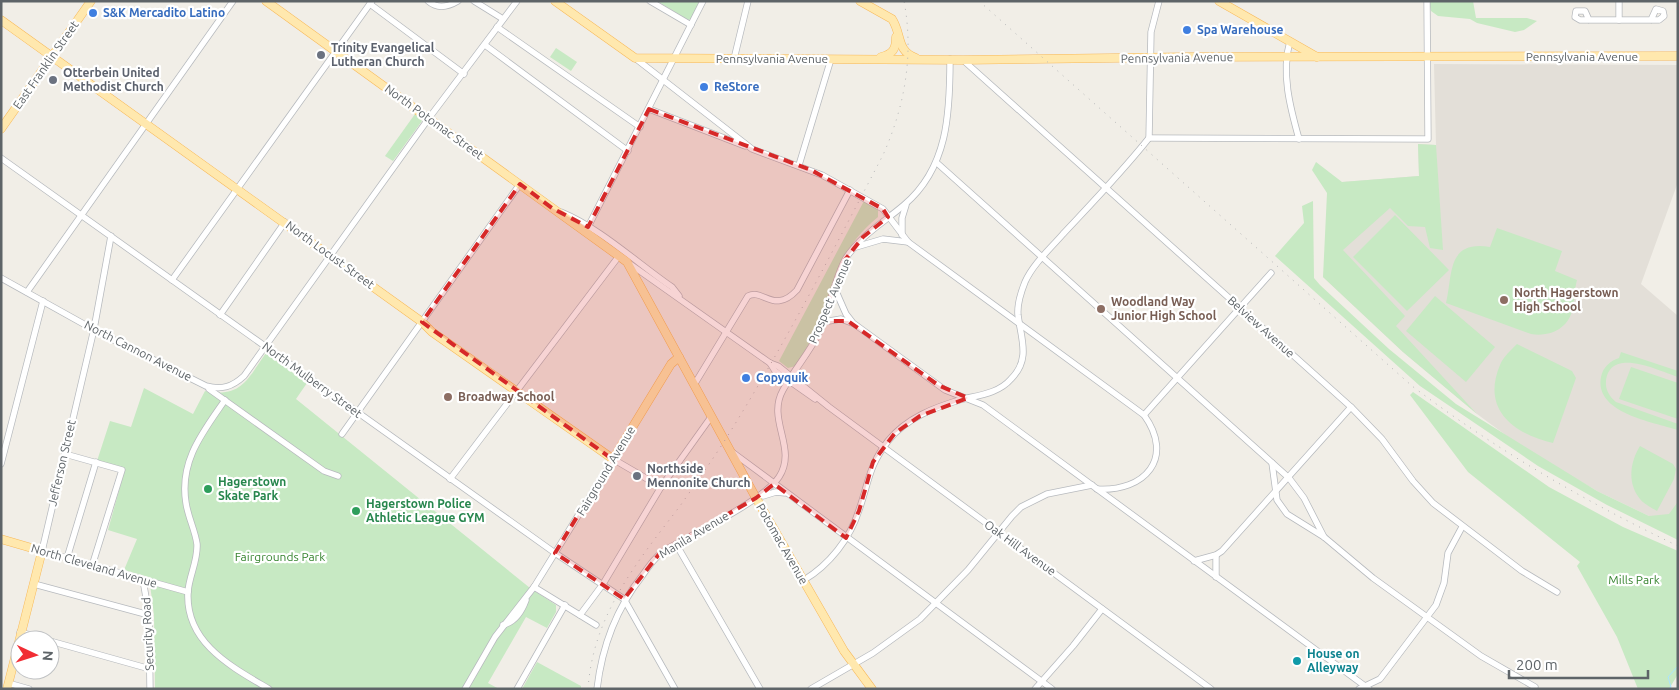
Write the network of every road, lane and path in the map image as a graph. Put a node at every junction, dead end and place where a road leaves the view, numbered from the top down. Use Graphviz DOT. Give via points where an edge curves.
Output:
graph roads {
  1 [pos="91,1"];
  2 [pos="233,1"];
  3 [pos="266,1"];
  4 [pos="428,1"];
  5 [pos="458,1"];
  6 [pos="474,1"];
  7 [pos="517,1"];
  8 [pos="555,1"];
  9 [pos="650,1"];
  10 [pos="703,1"];
  11 [pos="748,1"];
  12 [pos="860,1"];
  13 [pos="1159,1"];
  14 [pos="1219,1"];
  15 [pos="1427,1"];
  16 [pos="1619,1"];
  17 [pos="371,3"];
  18 [pos="503,19"];
  19 [pos="1,20"];
  20 [pos="1588,20"];
  21 [pos="1619,20"];
  22 [pos="1651,20"];
  23 [pos="691,25"];
  24 [pos="497,27"];
  25 [pos="896,28"];
  26 [pos="1290,41"];
  27 [pos="486,45"];
  28 [pos="336,51"];
  29 [pos="52,56"];
  30 [pos="1678,56"];
  31 [pos="1428,57"];
  32 [pos="635,58"];
  33 [pos="675,58"];
  34 [pos="1150,58"];
  35 [pos="1286,58"];
  36 [pos="1319,58"];
  37 [pos="734,59"];
  38 [pos="831,59"];
  39 [pos="874,59"];
  40 [pos="920,59"];
  41 [pos="950,59"];
  42 [pos="962,60"];
  43 [pos="464,74"];
  44 [pos="664,79"];
  45 [pos="649,109"];
  46 [pos="429,118"];
  47 [pos="146,123"];
  48 [pos="640,127"];
  49 [pos="1,129"];
  50 [pos="1149,138"];
  51 [pos="1298,139"];
  52 [pos="752,149"];
  53 [pos="628,151"];
  54 [pos="1,158"];
  55 [pos="937,163"];
  56 [pos="799,166"];
  57 [pos="520,184"];
  58 [pos="1105,188"];
  59 [pos="239,189"];
  60 [pos="850,190"];
  61 [pos="906,203"];
  62 [pos="552,208"];
  63 [pos="81,215"];
  64 [pos="888,217"];
  65 [pos="285,222"];
  66 [pos="588,227"];
  67 [pos="902,235"];
  68 [pos="111,236"];
  69 [pos="908,242"];
  70 [pos="854,248"];
  71 [pos="621,254"];
  72 [pos="329,255"];
  73 [pos="1042,257"];
  74 [pos="627,262"];
  75 [pos="1271,273"];
  76 [pos="1,278"];
  77 [pos="172,280"];
  78 [pos="835,290"];
  79 [pos="28,292"];
  80 [pos="680,298"];
  81 [pos="43,301"];
  82 [pos="1239,308"];
  83 [pos="220,315"];
  84 [pos="422,322"];
  85 [pos="823,322"];
  86 [pos="853,323"];
  87 [pos="1021,325"];
  88 [pos="94,329"];
  89 [pos="726,332"];
  90 [pos="265,346"];
  91 [pos="679,357"];
  92 [pos="1177,378"];
  93 [pos="790,379"];
  94 [pos="694,385"];
  95 [pos="206,386"];
  96 [pos="517,391"];
  97 [pos="968,398"];
  98 [pos="225,400"];
  99 [pos="1351,407"];
  100 [pos="358,413"];
  101 [pos="1144,415"];
  102 [pos="711,417"];
  103 [pos="342,434"];
  104 [pos="884,447"];
  105 [pos="728,449"];
  106 [pos="65,454"];
  107 [pos="613,459"];
  108 [pos="96,462"];
  109 [pos="1272,462"];
  110 [pos="1,464"];
  111 [pos="338,476"];
  112 [pos="1289,478"];
  113 [pos="450,479"];
  114 [pos="774,484"];
  115 [pos="661,487"];
  116 [pos="1094,487"];
  117 [pos="1276,492"];
  118 [pos="786,493"];
  119 [pos="756,498"];
  120 [pos="1462,527"];
  121 [pos="998,532"];
  122 [pos="1324,537"];
  123 [pos="846,538"];
  124 [pos="1,539"];
  125 [pos="676,544"];
  126 [pos="42,551"];
  127 [pos="555,553"];
  128 [pos="1216,555"];
  129 [pos="67,558"];
  130 [pos="1194,561"];
  131 [pos="92,566"];
  132 [pos="1216,577"];
  133 [pos="143,580"];
  134 [pos="804,580"];
  135 [pos="34,584"];
  136 [pos="604,584"];
  137 [pos="534,587"];
  138 [pos="188,592"];
  139 [pos="1557,592"];
  140 [pos="624,599"];
  141 [pos="936,604"];
  142 [pos="565,606"];
  143 [pos="1102,609"];
  144 [pos="149,615"];
  145 [pos="580,615"];
  146 [pos="1427,617"];
  147 [pos="596,625"];
  148 [pos="21,630"];
  149 [pos="60,643"];
  150 [pos="853,666"];
  151 [pos="150,669"];
  152 [pos="1042,682"];
  153 [pos="8,686"];
  154 [pos="1535,687"];
  155 [pos="1367,688"];
  156 [pos="29,689"];
  157 [pos="150,689"];
  158 [pos="269,689"];
  159 [pos="465,689"];
  160 [pos="517,689"];
  161 [pos="598,689"];
  162 [pos="675,689"];
  163 [pos="760,689"];
  164 [pos="811,689"];
  165 [pos="872,689"];
  166 [pos="1035,689"];
  167 [pos="1052,689"];
  168 [pos="1211,689"];
  169 [pos="1359,689"];
  1 -- 29 [label="main road, East Franklin Street"];
  2 -- 47 [label="street"];
  3 -- 28 [label="main road, North Potomac Street"];
  4 -- 5 [label="street" via="441,6"];
  6 -- 18 [label="street"];
  7 -- 18 [label="street, North Cannon Avenue"];
  8 -- 32 [label="main road"];
  9 -- 23 [label="street"];
  10 -- 23 [label="street"];
  11 -- 37 [label="street"];
  12 -- 25 [label="main road" via="888,16"];
  13 -- 34 [label="street" via="1151,32"];
  14 -- 26 [label="main road"];
  15 -- 31 [label="street"];
  16 -- 21 [label="street"];
  17 -- 28 [label="street"];
  17 -- 43 [label="street"];
  18 -- 24 [label="street, North Cannon Avenue"];
  19 -- 29 [label="main road, North Locust Street"];
  20 -- 21 [label="street"];
  21 -- 22 [label="street"];
  23 -- 33 [label="street"];
  24 -- 27 [label="street, North Cannon Avenue"];
  24 -- 48 [label="street"];
  25 -- 39 [label="main road" via="895,49 888,56"];
  25 -- 40 [label="main road" via="902,49"];
  26 -- 35 [label="street"];
  26 -- 36 [label="main road"];
  27 -- 43 [label="street, North Cannon Avenue"];
  27 -- 53 [label="street"];
  28 -- 46 [label="main road, North Potomac Street"];
  28 -- 59 [label="street"];
  29 -- 47 [label="main road, North Locust Street"];
  29 -- 49 [label="main road, East Franklin Street"];
  30 -- 31 [label="main road, Pennsylvania Avenue"];
  31 -- 36 [label="main road, Pennsylvania Avenue"];
  31 -- 51 [label="street" via="1428,139"];
  32 -- 33 [label="main road, Pennsylvania Avenue"];
  32 -- 44 [label="street"];
  33 -- 37 [label="main road, Pennsylvania Avenue"];
  33 -- 44 [label="street"];
  34 -- 35 [label="main road, Pennsylvania Avenue"];
  34 -- 42 [label="main road, Pennsylvania Avenue"];
  34 -- 50 [label="street"];
  35 -- 36 [label="main road, Pennsylvania Avenue"];
  35 -- 51 [label="street" via="1289,99"];
  37 -- 38 [label="main road, Pennsylvania Avenue"];
  38 -- 39 [label="main road, Pennsylvania Avenue"];
  38 -- 56 [label="street"];
  39 -- 40 [label="main road, Pennsylvania Avenue"];
  40 -- 41 [label="main road, Pennsylvania Avenue"];
  41 -- 42 [label="main road, Pennsylvania Avenue"];
  41 -- 55 [label="street, Prospect Avenue" via="947,120"];
  42 -- 58 [label="street, Belview Avenue"];
  43 -- 46 [label="street, North Cannon Avenue"];
  44 -- 45 [label="street"];
  44 -- 52 [label="street"];
  45 -- 48 [label="street"];
  45 -- 52 [label="street"];
  46 -- 57 [label="main road, North Potomac Street"];
  46 -- 72 [label="street, North Cannon Avenue"];
  47 -- 59 [label="main road, North Locust Street"];
  47 -- 63 [label="street"];
  48 -- 53 [label="street"];
  50 -- 51 [label="street"];
  50 -- 58 [label="street"];
  52 -- 56 [label="street"];
  53 -- 66 [label="street"];
  54 -- 63 [label="street, North Mulberry Street"];
  55 -- 61 [label="street, Prospect Avenue" via="925,183"];
  55 -- 73 [label="street"];
  56 -- 60 [label="street"];
  57 -- 62 [label="main road, North Potomac Street"];
  57 -- 84 [label="street"];
  58 -- 73 [label="street"];
  58 -- 82 [label="street, Belview Avenue"];
  59 -- 65 [label="main road, North Locust Street"];
  59 -- 77 [label="street"];
  60 -- 64 [label="street" via="883,209"];
  60 -- 89 [label="street" via="797,290 774,301 750,294"];
  61 -- 64 [label="street, Prospect Avenue"];
  61 -- 67 [label="street"];
  62 -- 66 [label="street, North Potomac Street"];
  62 -- 71 [label="main road, North Potomac Street"];
  63 -- 68 [label="street, North Mulberry Street"];
  63 -- 79 [label="street"];
  64 -- 67 [label="street"];
  64 -- 70 [label="street, Prospect Avenue"];
  65 -- 72 [label="main road, North Locust Street"];
  65 -- 83 [label="street"];
  66 -- 71 [label="street, North Potomac Street"];
  67 -- 69 [label="street"];
  68 -- 77 [label="street, North Mulberry Street"];
  68 -- 88 [label="street, Jefferson Street"];
  69 -- 70 [label="street" via="883,239"];
  69 -- 87 [label="street"];
  70 -- 78 [label="street, Prospect Avenue" via="841,268"];
  71 -- 74 [label="main road, Oak Hill Avenue"];
  71 -- 80 [label="street, Oak Hill Avenue" via="672,287"];
  71 -- 96 [label="street"];
  72 -- 84 [label="main road, North Locust Street"];
  72 -- 90 [label="street, North Cannon Avenue"];
  73 -- 87 [label="street" via="1031,271 1022,293 1018,314"];
  73 -- 92 [label="street"];
  74 -- 80 [label="street, Oak Hill Avenue" via="669,294"];
  74 -- 91 [label="main road, Potomac Avenue"];
  75 -- 82 [label="street"];
  76 -- 79 [label="street, North Cannon Avenue"];
  77 -- 83 [label="street, North Mulberry Street"];
  78 -- 85 [label="street, Prospect Avenue"];
  78 -- 86 [label="street"];
  79 -- 81 [label="street, North Cannon Avenue"];
  80 -- 89 [label="street, Oak Hill Avenue"];
  81 -- 88 [label="street, North Cannon Avenue"];
  81 -- 110 [label="street"];
  82 -- 92 [label="street"];
  82 -- 99 [label="street, Belview Avenue"];
  83 -- 90 [label="street, North Mulberry Street"];
  84 -- 96 [label="main road, North Locust Street"];
  84 -- 100 [label="street"];
  85 -- 86 [label="street" via="841,320"];
  85 -- 93 [label="street, Prospect Avenue"];
  86 -- 97 [label="street" via="938,385"];
  87 -- 97 [label="street" via="1024,355 1018,371 1004,386"];
  87 -- 101 [label="street"];
  88 -- 95 [label="street, North Cannon Avenue"];
  88 -- 106 [label="street, Jefferson Street"];
  89 -- 93 [label="street, Oak Hill Avenue" via="770,364 778,366"];
  89 -- 94 [label="street"];
  90 -- 95 [label="street, North Cannon Avenue" via="235,384 225,388"];
  90 -- 100 [label="street, North Mulberry Street"];
  91 -- 94 [label="main road, Potomac Avenue"];
  91 -- 107 [label="main road, Fairground Avenue" via="671,364"];
  92 -- 101 [label="street"];
  92 -- 109 [label="street"];
  93 -- 104 [label="street, Oak Hill Avenue"];
  93 -- 114 [label="street, Prospect Avenue" via="780,395 776,410 785,462"];
  94 -- 102 [label="main road, Potomac Avenue"];
  95 -- 98 [label="street"];
  96 -- 107 [label="main road, North Locust Street"];
  96 -- 113 [label="street"];
  97 -- 104 [label="street" via="908,422"];
  97 -- 116 [label="street" via="983,405"];
  98 -- 111 [label="street" via="324,470"];
  98 -- 138 [label="street" via="195,445 186,472 186,502 197,546"];
  99 -- 112 [label="street"];
  99 -- 120 [label="street, Belview Avenue" via="1382,439 1422,492"];
  100 -- 103 [label="street"];
  100 -- 113 [label="street, North Mulberry Street"];
  101 -- 116 [label="street" via="1156,439 1156,455 1149,471 1136,484 1118,490"];
  102 -- 105 [label="main road, Potomac Avenue"];
  102 -- 115 [label="street"];
  104 -- 121 [label="street, Oak Hill Avenue"];
  104 -- 123 [label="street" via="871,467 859,511"];
  105 -- 114 [label="street"];
  105 -- 119 [label="main road, Potomac Avenue"];
  106 -- 108 [label="street"];
  106 -- 126 [label="street, Jefferson Street"];
  107 -- 115 [label="street, North Locust Street"];
  107 -- 127 [label="street, Fairground Avenue"];
  108 -- 129 [label="street"];
  108 -- 131 [label="street" via="122,470"];
  109 -- 112 [label="street"];
  109 -- 117 [label="street"];
  112 -- 117 [label="street"];
  112 -- 122 [label="street" via="1304,498"];
  113 -- 127 [label="street, North Mulberry Street"];
  114 -- 118 [label="street"];
  114 -- 119 [label="street, Prospect Avenue"];
  115 -- 136 [label="street"];
  116 -- 121 [label="street" via="1059,490 1034,499"];
  116 -- 130 [label="street"];
  117 -- 122 [label="street" via="1280,506 1287,514"];
  117 -- 128 [label="street"];
  118 -- 119 [label="street" via="776,492"];
  118 -- 123 [label="street"];
  119 -- 125 [label="street, Manila Avenue"];
  119 -- 134 [label="main road, Potomac Avenue"];
  120 -- 139 [label="street, Belview Avenue"];
  120 -- 146 [label="street" via="1448,553 1441,593"];
  121 -- 141 [label="street"];
  121 -- 143 [label="street, Oak Hill Avenue"];
  122 -- 146 [label="street"];
  123 -- 134 [label="street" via="823,566"];
  123 -- 141 [label="street"];
  124 -- 126 [label="main road, North Cleveland Avenue"];
  125 -- 140 [label="street, Manila Avenue" via="655,558"];
  125 -- 163 [label="street"];
  126 -- 129 [label="street, North Cleveland Avenue"];
  126 -- 135 [label="main road, Jefferson Street"];
  127 -- 136 [label="street, North Mulberry Street"];
  127 -- 137 [label="street, Fairground Avenue"];
  128 -- 130 [label="street"];
  128 -- 132 [label="street"];
  129 -- 131 [label="street, North Cleveland Avenue"];
  130 -- 132 [label="street"];
  131 -- 133 [label="street, North Cleveland Avenue"];
  132 -- 155 [label="street"];
  133 -- 138 [label="street, North Cleveland Avenue"];
  133 -- 144 [label="street, Security Road"];
  134 -- 150 [label="main road, Potomac Avenue"];
  135 -- 144 [label="street"];
  135 -- 148 [label="main road, Jefferson Street"];
  136 -- 140 [label="street, North Mulberry Street"];
  136 -- 145 [label="street"];
  137 -- 142 [label="street"];
  137 -- 159 [label="street, Fairground Avenue" via="503,624"];
  138 -- 158 [label="street" via="194,624 207,647 233,668"];
  140 -- 161 [label="street, Manila Avenue" via="606,644"];
  140 -- 162 [label="street"];
  141 -- 150 [label="street" via="899,635"];
  141 -- 152 [label="street"];
  142 -- 145 [label="street"];
  142 -- 160 [label="street"];
  143 -- 152 [label="street"];
  143 -- 168 [label="street, Oak Hill Avenue"];
  144 -- 151 [label="street, Security Road"];
  145 -- 147 [label="street"];
  146 -- 154 [label="street" via="1482,656"];
  146 -- 155 [label="street" via="1388,670"];
  149 -- 151 [label="street"];
  150 -- 164 [label="street"];
  150 -- 165 [label="main road, Potomac Avenue"];
  151 -- 157 [label="street, Security Road"];
  152 -- 166 [label="street"];
  152 -- 167 [label="street"];
  153 -- 156 [label="street"];
  155 -- 169 [label="street"];
}
